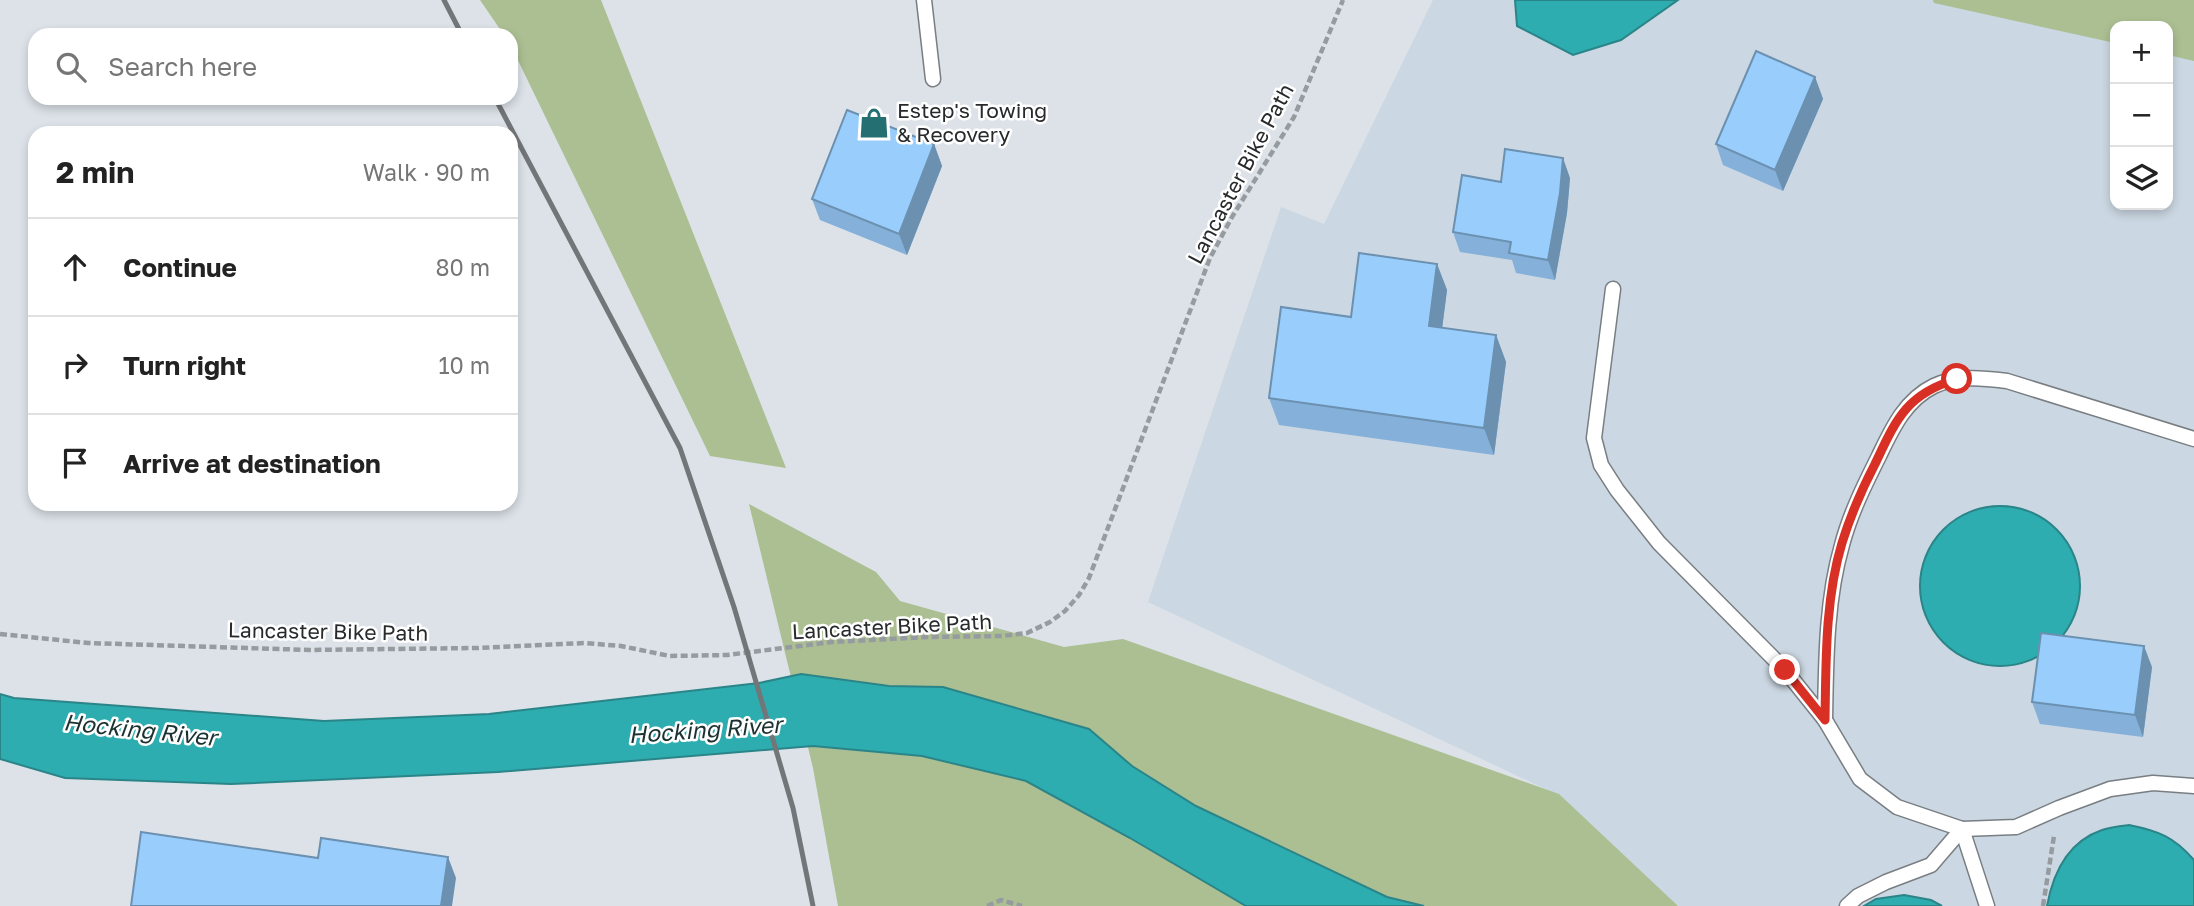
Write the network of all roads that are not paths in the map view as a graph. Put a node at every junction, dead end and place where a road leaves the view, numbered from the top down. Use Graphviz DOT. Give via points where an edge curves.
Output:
graph roads {
  1 [pos="924,0"];
  2 [pos="933,79"];
  3 [pos="1613,289"];
  4 [pos="2194,439"];
  5 [pos="1825,720"];
  6 [pos="2194,786"];
  7 [pos="1962,829"];
  8 [pos="1847,906"];
  9 [pos="1987,906"];
  1 -- 2 [label="lane"];
  3 -- 5 [label="lane" via="1594,438 1601,465 1659,543 1785,670"];
  4 -- 5 [label="lane" via="2007,382 1980,378 1934,386 1915,398 1894,423 1842,544 1832,596"];
  5 -- 7 [label="lane" via="1860,779 1897,807"];
  6 -- 7 [label="lane" via="2152,783 2110,789 2016,827"];
  7 -- 8 [label="lane" via="1931,865 1886,882"];
  7 -- 9 [label="lane"];
}
